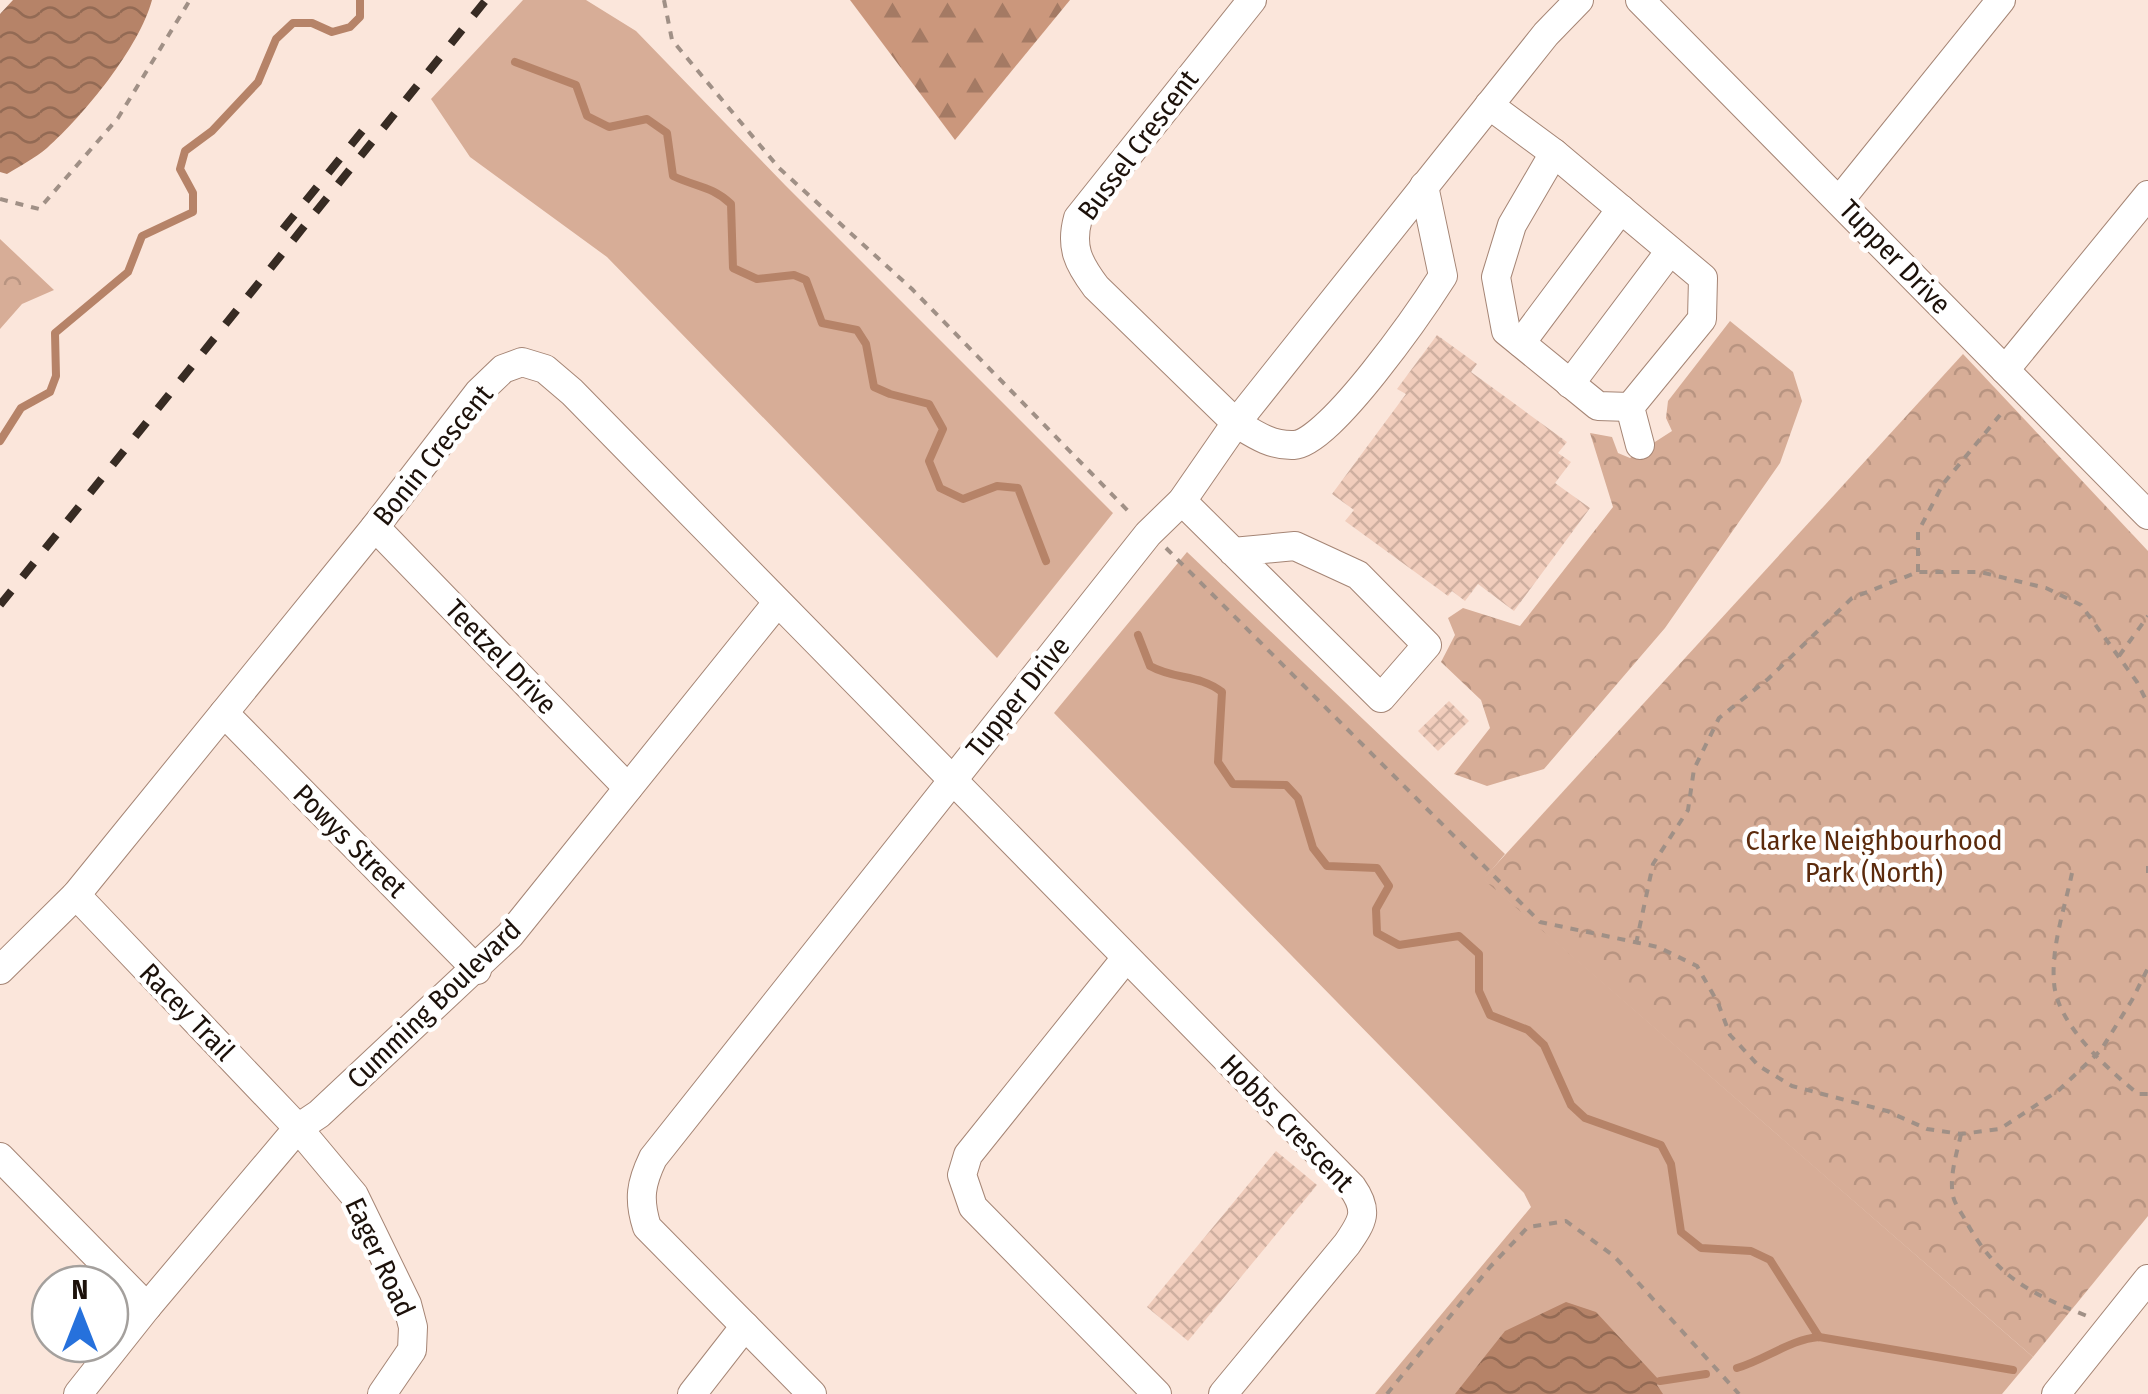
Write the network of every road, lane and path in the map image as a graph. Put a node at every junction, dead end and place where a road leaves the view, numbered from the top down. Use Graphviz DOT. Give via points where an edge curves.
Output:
graph roads {
  1 [pos="190,0"];
  2 [pos="664,0"];
  3 [pos="1252,0"];
  4 [pos="1579,0"];
  5 [pos="1640,0"];
  6 [pos="2000,0"];
  7 [pos="1489,105"];
  8 [pos="1554,153"];
  9 [pos="1424,186"];
  10 [pos="2148,196"];
  11 [pos="0,199"];
  12 [pos="1840,200"];
  13 [pos="1621,209"];
  14 [pos="1670,251"];
  15 [pos="1521,344"];
  16 [pos="2005,370"];
  17 [pos="1570,384"];
  18 [pos="1630,407"];
  19 [pos="2000,414"];
  20 [pos="1236,423"];
  21 [pos="1640,445"];
  22 [pos="1182,501"];
  23 [pos="2148,515"];
  24 [pos="375,526"];
  25 [pos="1148,534"];
  26 [pos="1233,552"];
  27 [pos="1918,572"];
  28 [pos="777,602"];
  29 [pos="2148,616"];
  30 [pos="2119,656"];
  31 [pos="2148,704"];
  32 [pos="224,713"];
  33 [pos="953,780"];
  34 [pos="628,788"];
  35 [pos="2072,872"];
  36 [pos="76,895"];
  37 [pos="1636,944"];
  38 [pos="1126,958"];
  39 [pos="2148,968"];
  40 [pos="0,970"];
  41 [pos="476,970"];
  42 [pos="2097,1054"];
  43 [pos="2148,1094"];
  44 [pos="298,1128"];
  45 [pos="1960,1134"];
  46 [pos="0,1157"];
  47 [pos="2148,1279"];
  48 [pos="147,1307"];
  49 [pos="745,1326"];
  50 [pos="2110,1326"];
  51 [pos="78,1394"];
  52 [pos="382,1394"];
  53 [pos="692,1394"];
  54 [pos="812,1394"];
  55 [pos="1157,1394"];
  56 [pos="1224,1394"];
  57 [pos="1387,1394"];
  58 [pos="1740,1394"];
  59 [pos="2056,1394"];
  1 -- 11 [label="path" via="118,118 49,198 38,209"];
  2 -- 25 [label="path" via="672,40 779,168 912,288"];
  3 -- 20 [label="street, Bussel Crescent" via="1092,198 1072,238 1096,287"];
  4 -- 7 [label="street, Tupper Drive"];
  5 -- 12 [label="street, Tupper Drive"];
  6 -- 12 [label="street"];
  7 -- 8 [label="street"];
  7 -- 9 [label="street, Tupper Drive"];
  8 -- 13 [label="street"];
  8 -- 15 [label="street" via="1512,225 1496,277 1506,332"];
  9 -- 20 [label="street, Tupper Drive"];
  9 -- 20 [label="street" via="1443,276 1400,342 1320,432 1297,445 1263,440"];
  10 -- 16 [label="street"];
  12 -- 16 [label="street, Tupper Drive"];
  13 -- 14 [label="street"];
  13 -- 15 [label="street"];
  14 -- 17 [label="street"];
  14 -- 18 [label="street" via="1703,278 1702,319"];
  15 -- 17 [label="street"];
  16 -- 23 [label="street, Tupper Drive"];
  17 -- 18 [label="street" via="1598,406"];
  18 -- 21 [label="street"];
  19 -- 27 [label="path" via="1942,484 1918,532"];
  20 -- 22 [label="street, Tupper Drive"];
  22 -- 25 [label="street, Tupper Drive"];
  22 -- 26 [label="street"];
  24 -- 28 [label="street, Bonin Crescent" via="479,392 503,369 522,362 545,369 572,392"];
  24 -- 32 [label="street, Bonin Crescent"];
  24 -- 34 [label="street, Teetzel Drive"];
  25 -- 33 [label="street, Tupper Drive"];
  25 -- 37 [label="path" via="1540,922"];
  26 -- 26 [label="street" via="1381,698 1427,646 1358,575 1295,546"];
  27 -- 30 [label="path" via="1980,572 2046,588 2080,604"];
  27 -- 37 [label="path" via="1852,598 1720,718 1694,769 1688,810 1653,864"];
  28 -- 33 [label="street, Bonin Crescent"];
  28 -- 34 [label="street, Cumming Boulevard"];
  29 -- 30 [label="path"];
  30 -- 31 [label="path"];
  32 -- 36 [label="street, Bonin Crescent"];
  32 -- 41 [label="street, Powys Street"];
  33 -- 38 [label="street, Hobbs Crescent"];
  33 -- 49 [label="street, Tupper Drive" via="643,1179 640,1203 648,1227"];
  34 -- 41 [label="street, Cumming Boulevard"];
  35 -- 42 [label="path" via="2053,984 2076,1033"];
  36 -- 40 [label="street, Bonin Crescent"];
  36 -- 44 [label="street, Racey Trail"];
  37 -- 45 [label="path" via="1697,966 1730,1035 1758,1066 1792,1086"];
  38 -- 55 [label="street" via="968,1155 962,1174 973,1206"];
  38 -- 56 [label="street, Hobbs Crescent" via="1362,1202 1361,1223 1348,1244"];
  39 -- 42 [label="path"];
  41 -- 44 [label="street, Cumming Boulevard"];
  42 -- 43 [label="path" via="2138,1094"];
  42 -- 45 [label="path" via="2059,1090 2000,1129"];
  44 -- 48 [label="street, Cumming Boulevard"];
  44 -- 52 [label="street, Eager Road" via="354,1195 407,1304 412,1350"];
  45 -- 50 [label="path" via="1953,1197 2003,1274"];
  46 -- 48 [label="street"];
  47 -- 50 [label="street"];
  48 -- 51 [label="street, Cumming Boulevard"];
  49 -- 53 [label="street"];
  49 -- 54 [label="street, Tupper Drive"];
  50 -- 59 [label="street"];
  57 -- 58 [label="path" via="1528,1228 1566,1221 1614,1256"];
}
